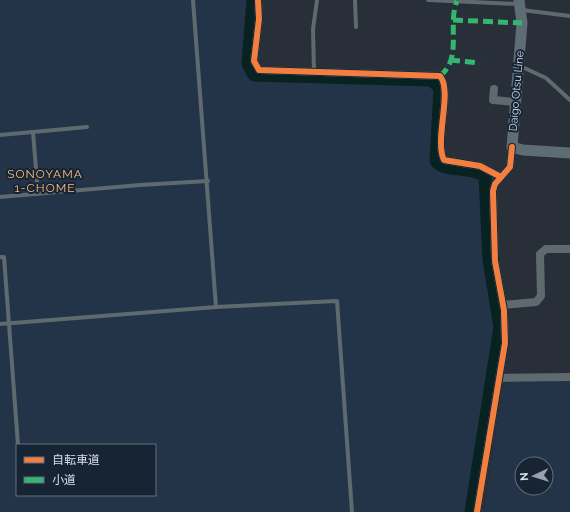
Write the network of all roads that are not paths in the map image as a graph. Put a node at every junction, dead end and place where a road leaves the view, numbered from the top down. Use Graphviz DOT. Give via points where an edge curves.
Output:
graph roads {
  1 [pos="193,0"];
  2 [pos="258,0"];
  3 [pos="317,0"];
  4 [pos="355,0"];
  5 [pos="428,0"];
  6 [pos="464,0"];
  7 [pos="520,5"];
  8 [pos="570,16"];
  9 [pos="356,27"];
  10 [pos="519,66"];
  11 [pos="314,72"];
  12 [pos="494,89"];
  13 [pos="570,100"];
  14 [pos="516,102"];
  15 [pos="87,127"];
  16 [pos="33,132"];
  17 [pos="0,135"];
  18 [pos="512,147"];
  19 [pos="570,153"];
  20 [pos="501,177"];
  21 [pos="208,181"];
  22 [pos="38,194"];
  23 [pos="0,197"];
  24 [pos="570,249"];
  25 [pos="0,257"];
  26 [pos="503,304"];
  27 [pos="216,307"];
  28 [pos="0,324"];
  29 [pos="9,324"];
  30 [pos="570,377"];
  31 [pos="499,378"];
  32 [pos="18,444"];
  33 [pos="352,512"];
  34 [pos="477,512"];
  1 -- 21 [label="lane"];
  2 -- 11 [label="street" via="259,19 254,61 258,70"];
  3 -- 11 [label="lane" via="313,29"];
  4 -- 9 [label="lane"];
  5 -- 6 [label="lane"];
  6 -- 7 [label="lane"];
  7 -- 8 [label="lane"];
  7 -- 10 [label="main road, Daigo Otsu Line" via="522,23"];
  10 -- 13 [label="lane" via="546,78"];
  10 -- 14 [label="main road, Daigo Otsu Line"];
  11 -- 20 [label="street" via="440,76 444,82 445,94 442,125 444,160 480,166"];
  12 -- 14 [label="street" via="493,100"];
  14 -- 18 [label="main road, Daigo Otsu Line"];
  15 -- 16 [label="lane"];
  16 -- 17 [label="lane"];
  16 -- 22 [label="lane"];
  18 -- 19 [label="main road, Daigo Otsu Line"];
  18 -- 20 [label="street" via="510,167"];
  20 -- 26 [label="street" via="493,191 493,213 495,261"];
  21 -- 22 [label="lane" via="140,184"];
  21 -- 27 [label="lane"];
  22 -- 23 [label="lane"];
  24 -- 26 [label="street" via="546,249 540,254 541,296 536,302"];
  25 -- 29 [label="lane" via="4,257"];
  26 -- 31 [label="street" via="505,343"];
  27 -- 29 [label="lane"];
  27 -- 33 [label="lane" via="337,301"];
  28 -- 29 [label="lane"];
  29 -- 32 [label="lane"];
  30 -- 31 [label="street"];
  31 -- 34 [label="street"];
}
